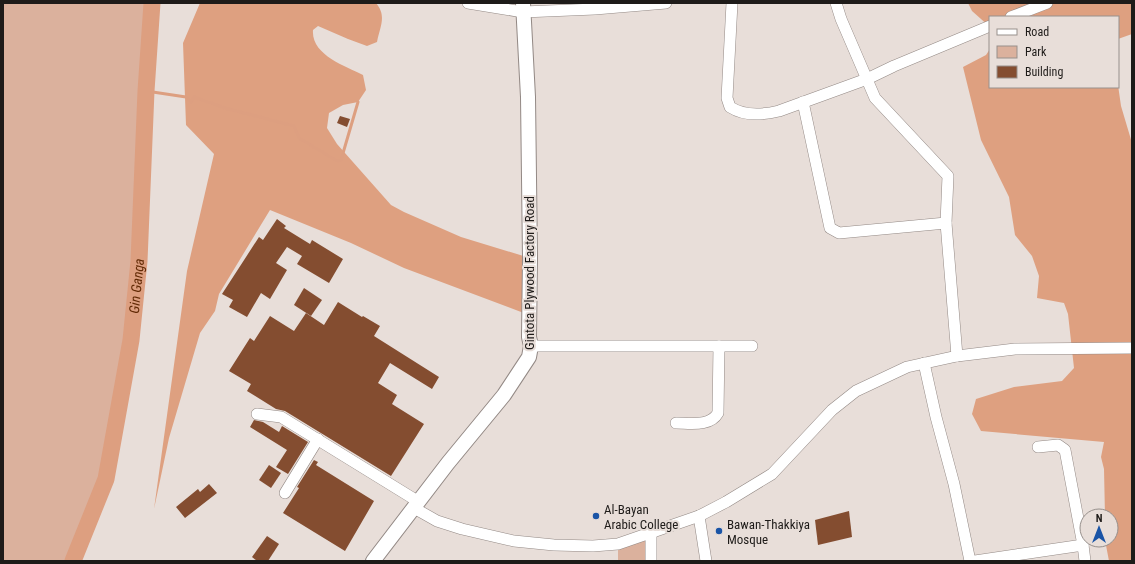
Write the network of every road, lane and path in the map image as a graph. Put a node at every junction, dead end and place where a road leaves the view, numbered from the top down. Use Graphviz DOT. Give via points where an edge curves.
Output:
graph roads {
  1 [pos="468,3"];
  2 [pos="666,3"];
  3 [pos="732,3"];
  4 [pos="836,3"];
  5 [pos="1047,3"];
  6 [pos="523,8"];
  7 [pos="1014,16"];
  8 [pos="989,26"];
  9 [pos="867,79"];
  10 [pos="803,102"];
  11 [pos="946,223"];
  12 [pos="531,346"];
  13 [pos="719,346"];
  14 [pos="752,346"];
  15 [pos="1132,348"];
  16 [pos="957,356"];
  17 [pos="924,363"];
  18 [pos="257,414"];
  19 [pos="676,423"];
  20 [pos="318,439"];
  21 [pos="1038,447"];
  22 [pos="285,493"];
  23 [pos="416,505"];
  24 [pos="699,516"];
  25 [pos="1079,524"];
  26 [pos="650,533"];
  27 [pos="1079,546"];
  28 [pos="1083,548"];
  29 [pos="373,561"];
  30 [pos="651,561"];
  31 [pos="706,561"];
  32 [pos="970,561"];
  33 [pos="975,561"];
  34 [pos="1085,561"];
  1 -- 6 [label="street"];
  2 -- 6 [label="street" via="595,9"];
  3 -- 10 [label="street" via="727,98 730,107 737,112 764,114"];
  4 -- 9 [label="street"];
  5 -- 7 [label="street"];
  6 -- 12 [label="main road, Gintota Plywood Factory Road" via="528,97"];
  8 -- 9 [label="street"];
  9 -- 10 [label="street"];
  9 -- 11 [label="street" via="875,98 948,176"];
  10 -- 11 [label="street" via="830,228 839,233"];
  11 -- 16 [label="street"];
  12 -- 13 [label="street"];
  12 -- 23 [label="main road, Gintota Plywood Factory Road" via="529,357 504,395"];
  13 -- 14 [label="street"];
  13 -- 19 [label="street" via="718,413 715,418 702,423"];
  15 -- 16 [label="street" via="1015,349"];
  16 -- 17 [label="street"];
  17 -- 24 [label="street" via="907,367 856,392 832,410 772,474"];
  17 -- 32 [label="street"];
  18 -- 20 [label="street" via="281,417"];
  20 -- 22 [label="street"];
  20 -- 23 [label="street"];
  21 -- 25 [label="street" via="1058,445 1065,450"];
  23 -- 26 [label="street" via="437,521 514,541 593,546 618,544"];
  23 -- 29 [label="main road, Gintota Plywood Factory Road"];
  24 -- 26 [label="street"];
  24 -- 31 [label="street"];
  26 -- 30 [label="street"];
  27 -- 33 [label="street"];
  28 -- 34 [label="street"];
}
